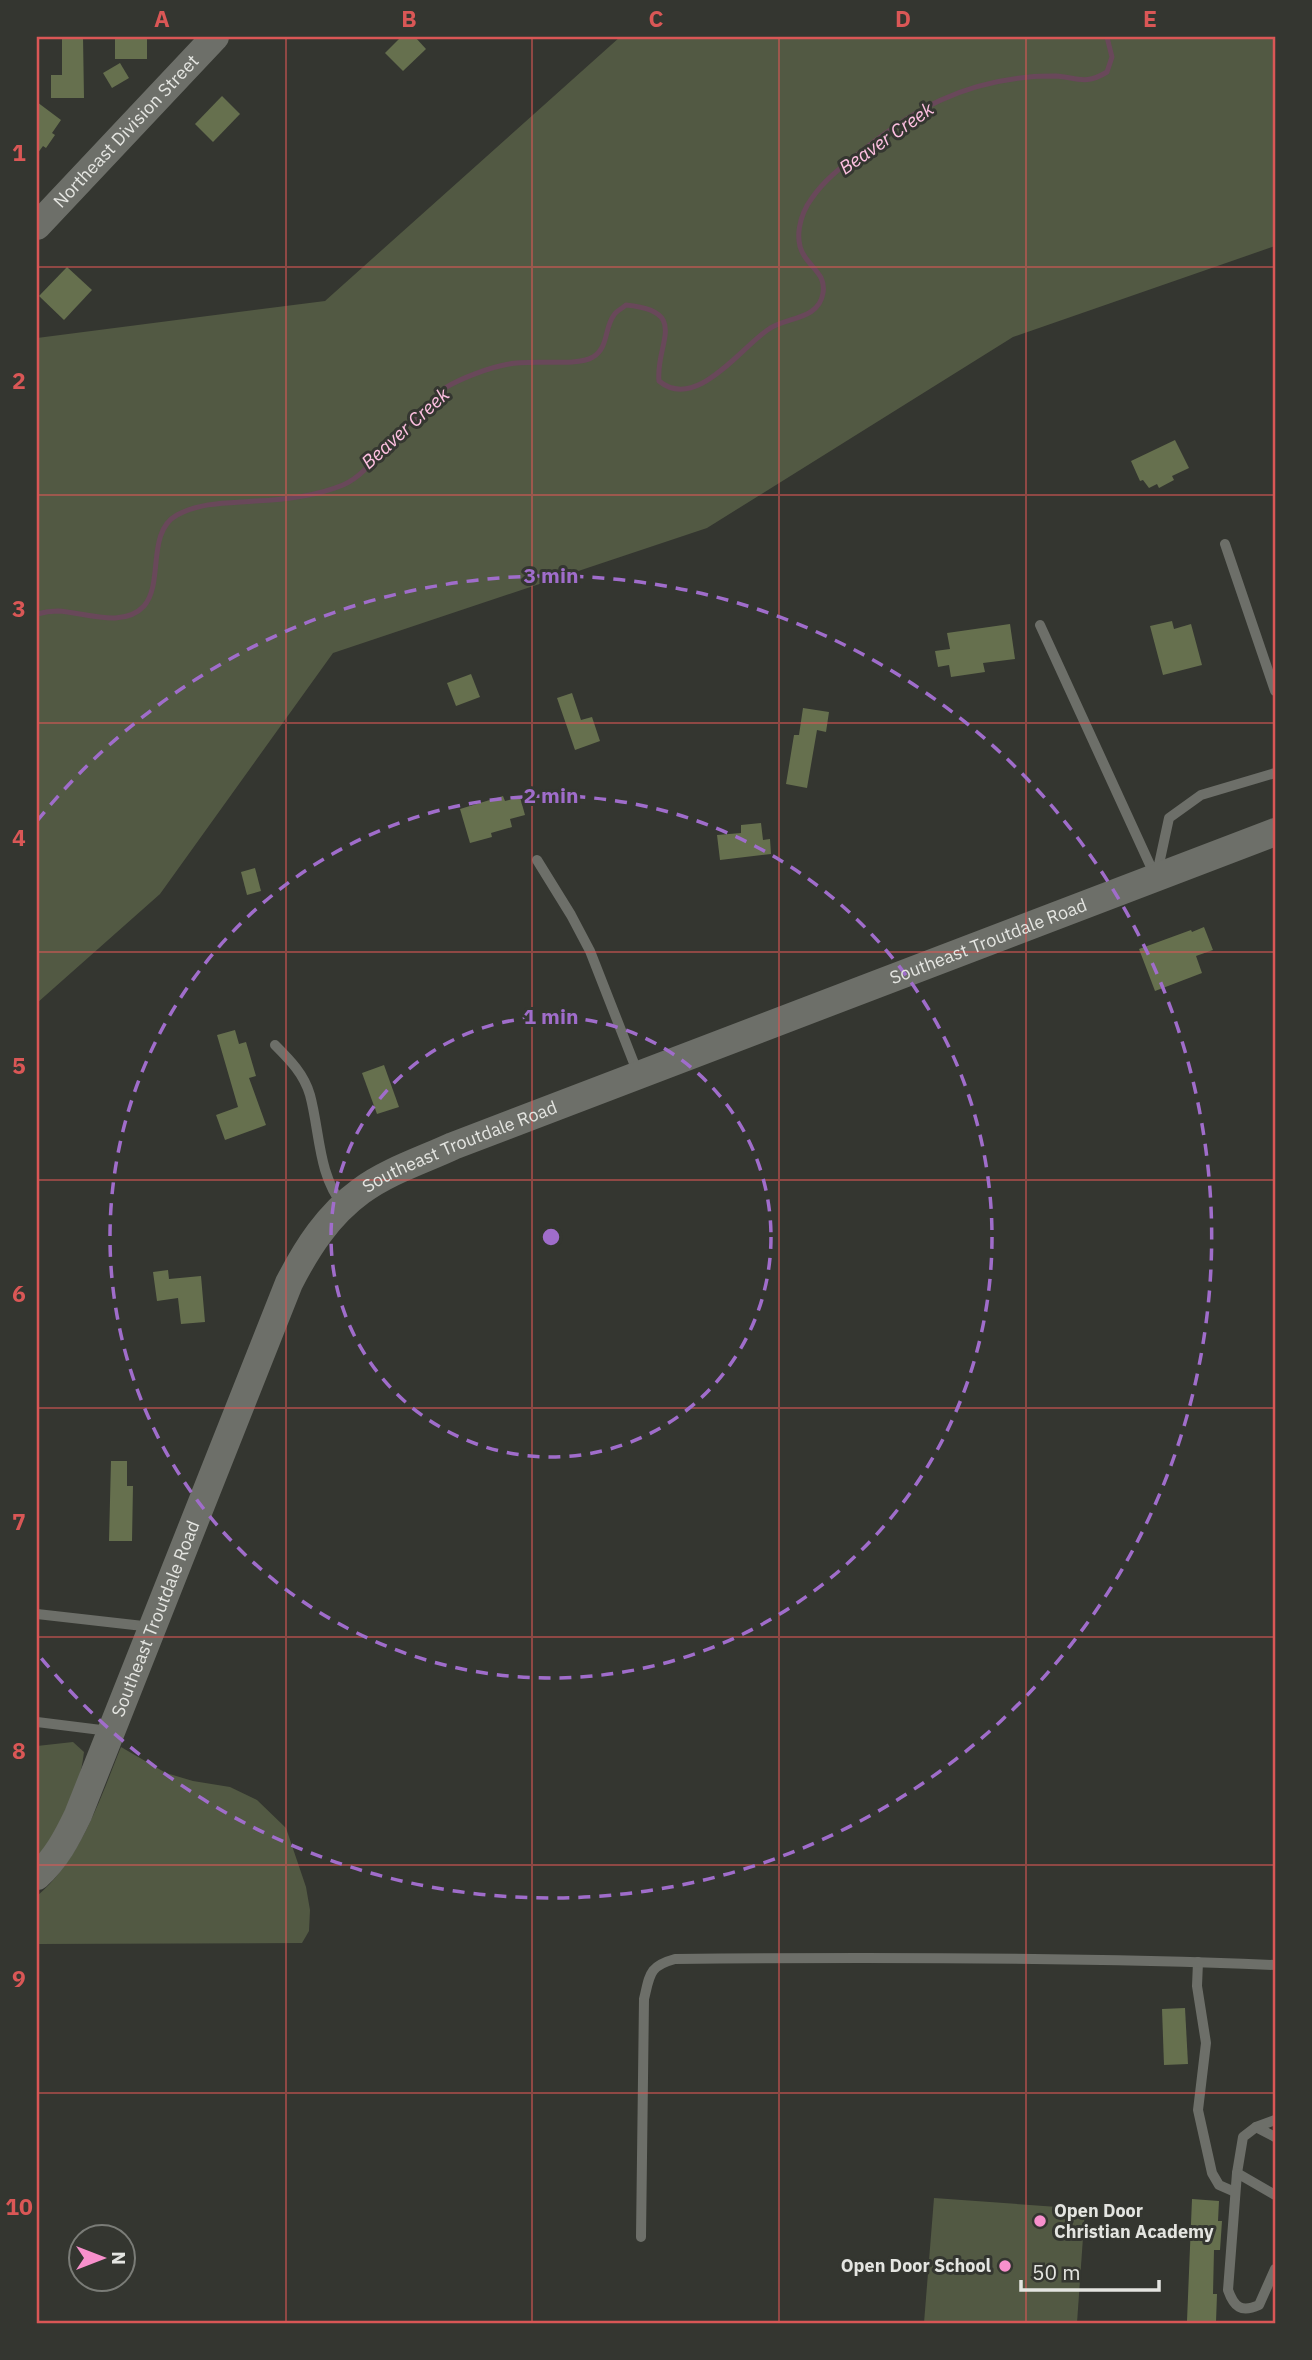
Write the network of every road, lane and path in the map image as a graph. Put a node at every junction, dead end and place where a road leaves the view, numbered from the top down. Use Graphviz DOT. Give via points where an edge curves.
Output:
graph roads {
  1 [pos="215,37"];
  2 [pos="37,226"];
  3 [pos="1225,544"];
  4 [pos="1040,625"];
  5 [pos="1275,691"];
  6 [pos="1275,773"];
  7 [pos="1275,832"];
  8 [pos="537,860"];
  9 [pos="1156,878"];
  10 [pos="275,1045"];
  11 [pos="639,1075"];
  12 [pos="344,1205"];
  13 [pos="37,1614"];
  14 [pos="152,1627"];
  15 [pos="37,1722"];
  16 [pos="111,1731"];
  17 [pos="37,1876"];
  18 [pos="1198,1962"];
  19 [pos="1275,1965"];
  20 [pos="1275,2120"];
  21 [pos="1256,2127"];
  22 [pos="1275,2137"];
  23 [pos="1237,2173"];
  24 [pos="1235,2192"];
  25 [pos="1275,2195"];
  26 [pos="641,2237"];
  27 [pos="1275,2269"];
  1 -- 2 [label="main road, Northeast Division Street"];
  3 -- 5 [label="lane"];
  4 -- 9 [label="lane"];
  6 -- 9 [label="lane" via="1201,795 1169,818"];
  7 -- 9 [label="main road, Southeast Troutdale Road"];
  8 -- 11 [label="lane" via="590,951"];
  9 -- 11 [label="main road, Southeast Troutdale Road"];
  10 -- 12 [label="lane" via="296,1066 309,1092 327,1180"];
  11 -- 12 [label="main road, Southeast Troutdale Road" via="443,1150 389,1175"];
  12 -- 14 [label="main road, Southeast Troutdale Road" via="315,1237 289,1283"];
  13 -- 14 [label="lane"];
  14 -- 16 [label="main road, Southeast Troutdale Road"];
  15 -- 16 [label="lane"];
  16 -- 17 [label="main road, Southeast Troutdale Road" via="78,1815 61,1848"];
  18 -- 19 [label="lane"];
  18 -- 24 [label="lane" via="1206,2043 1198,2110 1212,2172 1219,2185"];
  18 -- 26 [label="lane" via="816,1958 676,1959 658,1964 649,1975 645,1999"];
  20 -- 21 [label="lane"];
  21 -- 22 [label="lane"];
  21 -- 23 [label="lane" via="1243,2137"];
  23 -- 24 [label="lane"];
  23 -- 25 [label="lane"];
  24 -- 27 [label="lane" via="1228,2290 1233,2303 1241,2308 1259,2305"];
}
